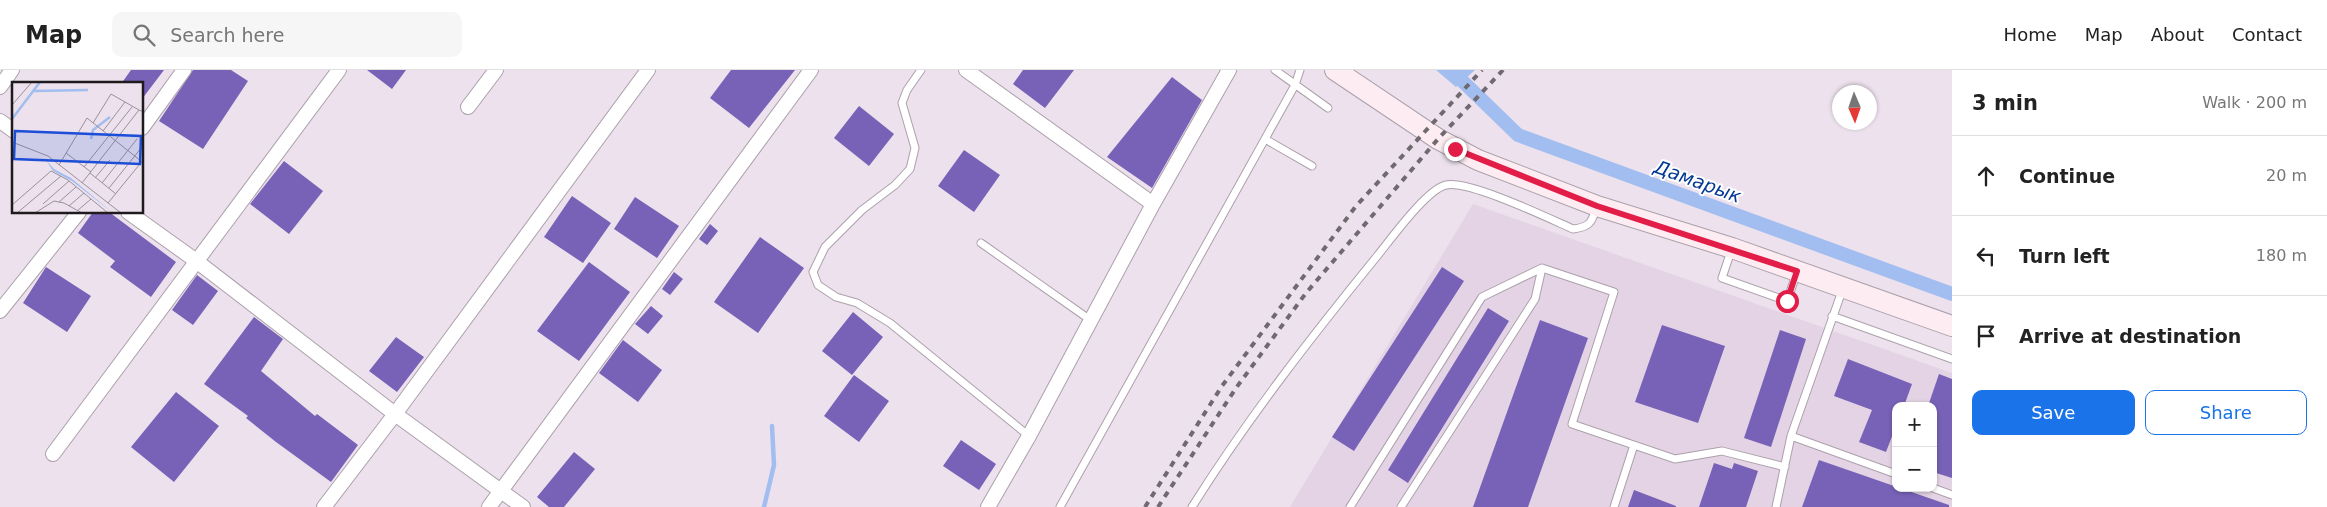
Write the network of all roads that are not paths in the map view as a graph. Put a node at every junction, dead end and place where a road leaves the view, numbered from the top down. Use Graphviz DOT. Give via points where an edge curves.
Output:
graph roads {
  1 [pos="12,70"];
  2 [pos="184,70"];
  3 [pos="339,70"];
  4 [pos="496,70"];
  5 [pos="648,70"];
  6 [pos="811,70"];
  7 [pos="921,70"];
  8 [pos="966,70"];
  9 [pos="1229,70"];
  10 [pos="1275,70"];
  11 [pos="1300,70"];
  12 [pos="1335,70"];
  13 [pos="1295,85"];
  14 [pos="0,87"];
  15 [pos="468,107"];
  16 [pos="1328,108"];
  17 [pos="0,122"];
  18 [pos="144,125"];
  19 [pos="12,130"];
  20 [pos="1265,139"];
  21 [pos="1312,166"];
  22 [pos="1152,204"];
  23 [pos="1597,206"];
  24 [pos="77,214"];
  25 [pos="131,214"];
  26 [pos="981,243"];
  27 [pos="1732,248"];
  28 [pos="195,260"];
  29 [pos="1542,268"];
  30 [pos="1797,271"];
  31 [pos="1843,287"];
  32 [pos="0,311"];
  33 [pos="1832,316"];
  34 [pos="1089,319"];
  35 [pos="1952,326"];
  36 [pos="1952,360"];
  37 [pos="395,414"];
  38 [pos="1029,436"];
  39 [pos="1791,436"];
  40 [pos="1634,445"];
  41 [pos="53,454"];
  42 [pos="1785,467"];
  43 [pos="1892,473"];
  44 [pos="1937,489"];
  45 [pos="502,490"];
  46 [pos="1952,495"];
  47 [pos="324,507"];
  48 [pos="489,507"];
  49 [pos="523,507"];
  50 [pos="988,507"];
  51 [pos="1060,507"];
  52 [pos="1192,507"];
  53 [pos="1350,507"];
  54 [pos="1401,507"];
  55 [pos="1614,507"];
  56 [pos="1776,507"];
  1 -- 14 [label="street"];
  2 -- 18 [label="street"];
  3 -- 28 [label="street"];
  4 -- 15 [label="street"];
  5 -- 37 [label="street"];
  6 -- 45 [label="street"];
  7 -- 38 [label="lane" via="902,103 915,148 910,169 825,246 813,272 818,285 890,323"];
  8 -- 22 [label="street"];
  9 -- 22 [label="street"];
  10 -- 13 [label="lane"];
  11 -- 13 [label="lane"];
  12 -- 23 [label="main road" via="1455,149"];
  13 -- 16 [label="lane"];
  13 -- 20 [label="lane"];
  17 -- 19 [label="street"];
  20 -- 21 [label="lane"];
  20 -- 51 [label="lane"];
  22 -- 34 [label="street"];
  23 -- 27 [label="main road"];
  23 -- 52 [label="lane" via="1592,222 1585,228 1574,228 1474,189 1446,185 1434,190 1310,338 1224,455"];
  24 -- 32 [label="street"];
  25 -- 28 [label="street"];
  26 -- 34 [label="lane"];
  27 -- 30 [label="main road"];
  27 -- 30 [label="lane" via="1722,278 1787,301"];
  28 -- 37 [label="street"];
  28 -- 41 [label="street"];
  29 -- 40 [label="lane" via="1614,292 1572,424"];
  29 -- 53 [label="lane" via="1482,297"];
  29 -- 54 [label="lane" via="1535,299"];
  30 -- 31 [label="main road"];
  31 -- 33 [label="lane"];
  31 -- 35 [label="main road"];
  33 -- 36 [label="lane"];
  33 -- 39 [label="lane"];
  34 -- 38 [label="street"];
  37 -- 45 [label="street"];
  37 -- 47 [label="street"];
  38 -- 50 [label="street"];
  39 -- 42 [label="lane"];
  39 -- 43 [label="lane"];
  40 -- 42 [label="lane" via="1675,459 1722,451"];
  40 -- 55 [label="lane"];
  42 -- 56 [label="lane"];
  44 -- 46 [label="lane"];
  45 -- 48 [label="street"];
  45 -- 49 [label="street"];
}
